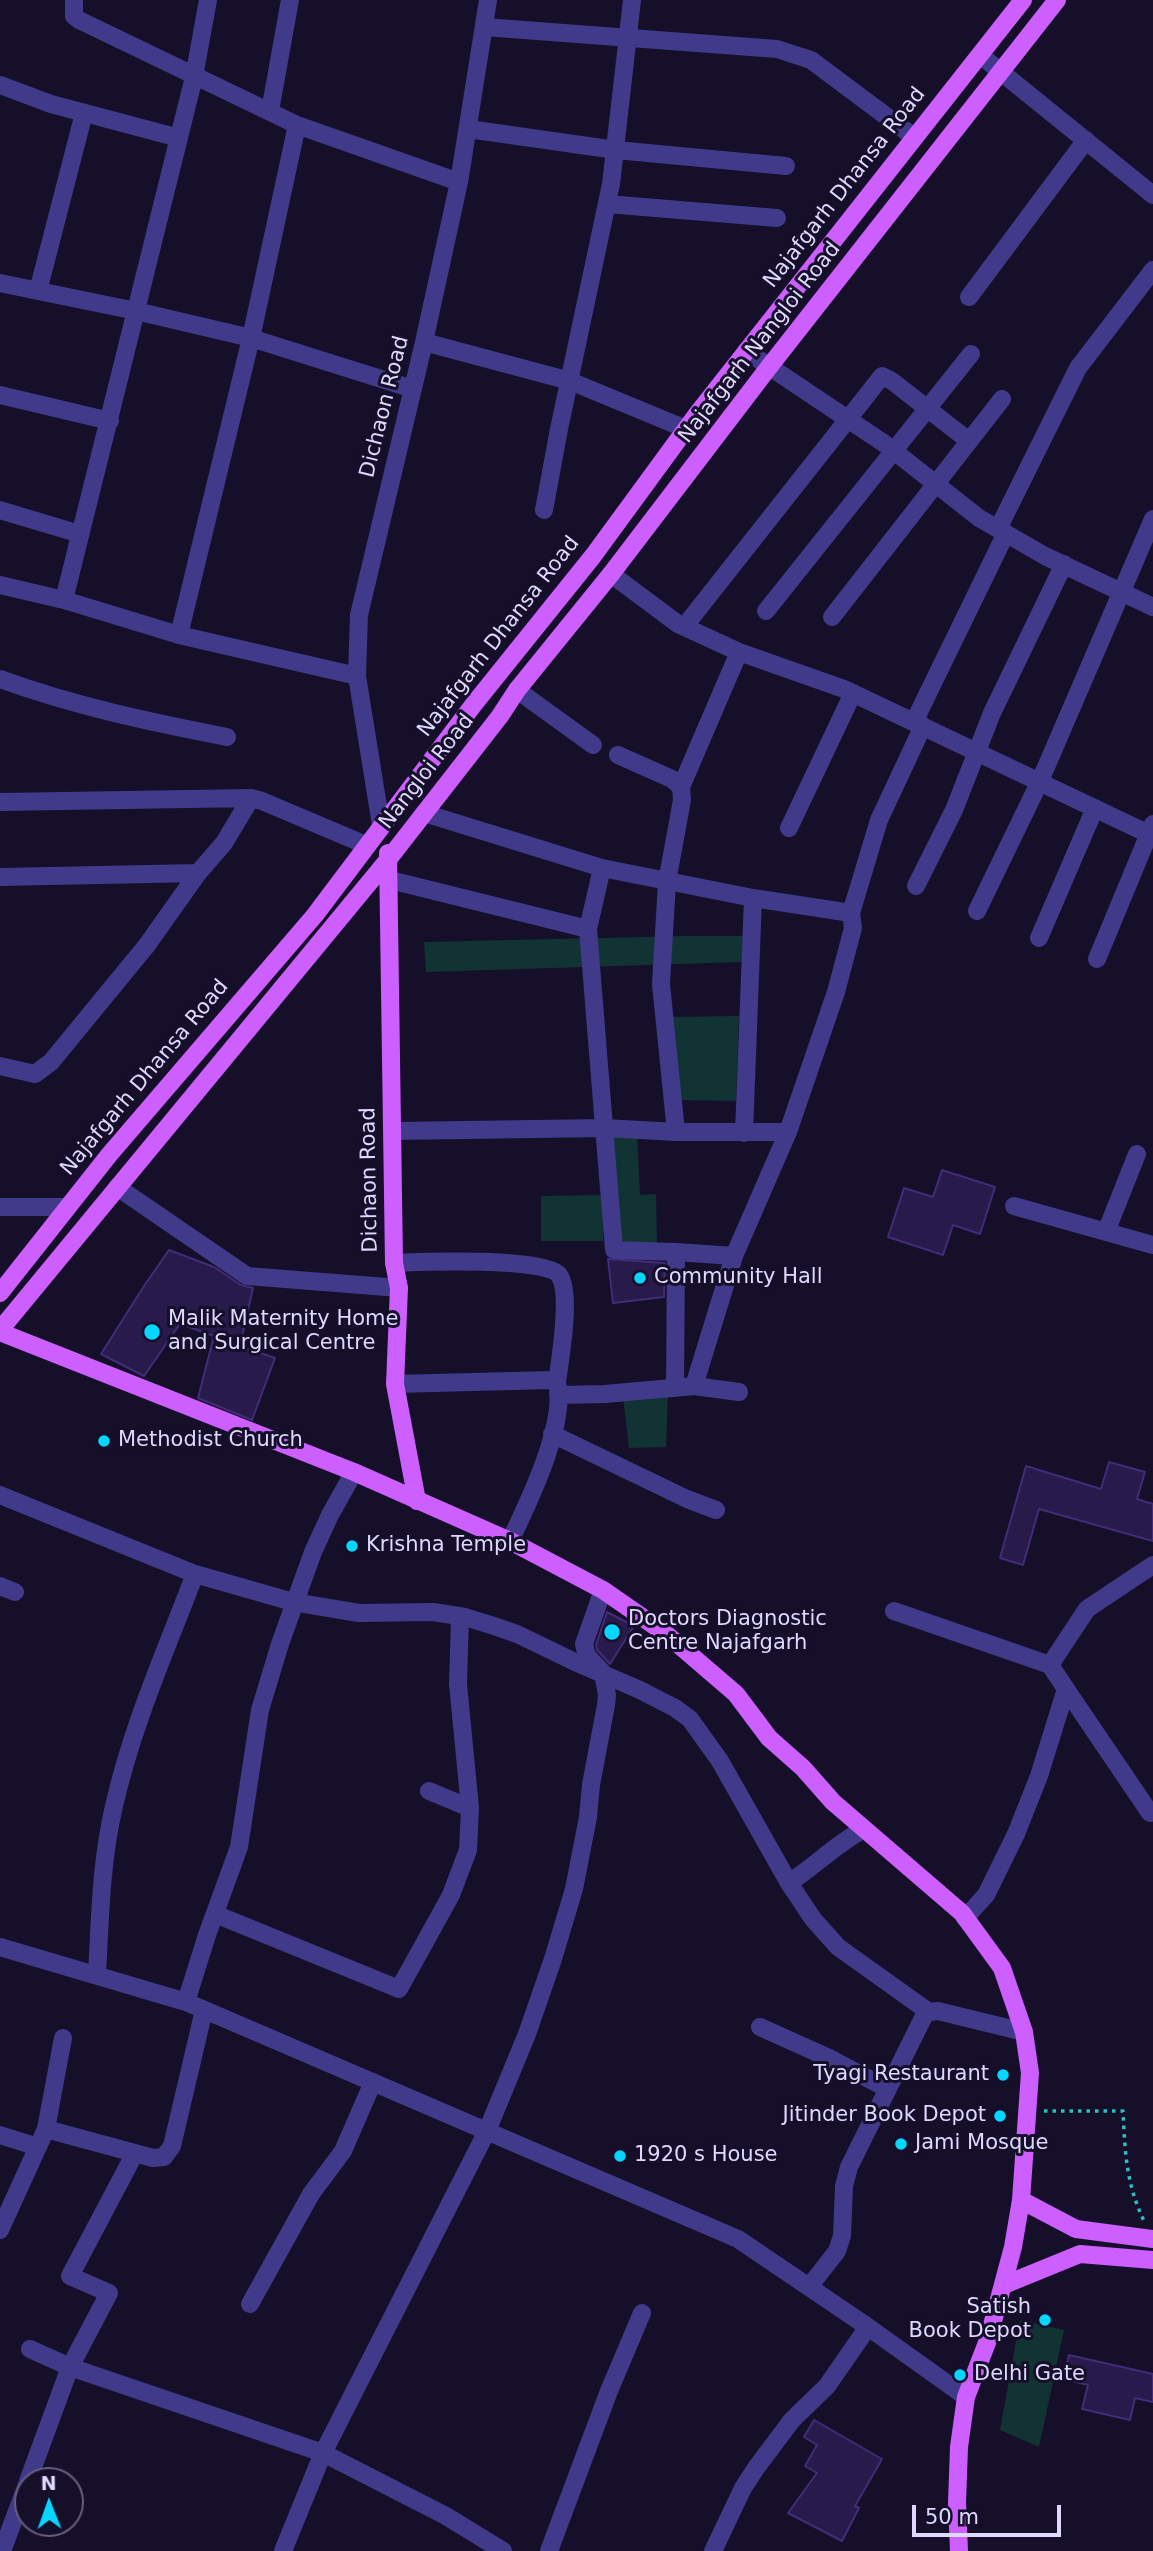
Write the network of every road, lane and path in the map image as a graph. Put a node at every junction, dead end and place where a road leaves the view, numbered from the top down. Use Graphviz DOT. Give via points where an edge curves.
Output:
graph roads {
  1 [pos="74,0"];
  2 [pos="208,0"];
  3 [pos="290,0"];
  4 [pos="488,0"];
  5 [pos="632,0"];
  6 [pos="1023,0"];
  7 [pos="1058,0"];
  8 [pos="484,27"];
  9 [pos="626,39"];
  10 [pos="979,55"];
  11 [pos="1000,71"];
  12 [pos="194,77"];
  13 [pos="0,85"];
  14 [pos="270,111"];
  15 [pos="83,113"];
  16 [pos="297,125"];
  17 [pos="468,129"];
  18 [pos="914,137"];
  19 [pos="179,138"];
  20 [pos="1086,140"];
  21 [pos="616,150"];
  22 [pos="786,166"];
  23 [pos="459,182"];
  24 [pos="1153,195"];
  25 [pos="607,204"];
  26 [pos="777,218"];
  27 [pos="1153,270"];
  28 [pos="0,283"];
  29 [pos="38,292"];
  30 [pos="969,297"];
  31 [pos="136,310"];
  32 [pos="251,338"];
  33 [pos="424,342"];
  34 [pos="746,351"];
  35 [pos="971,354"];
  36 [pos="769,367"];
  37 [pos="570,381"];
  38 [pos="413,389"];
  39 [pos="0,395"];
  40 [pos="1002,399"];
  41 [pos="926,408"];
  42 [pos="848,420"];
  43 [pos="110,421"];
  44 [pos="686,429"];
  45 [pos="969,441"];
  46 [pos="892,450"];
  47 [pos="935,483"];
  48 [pos="0,510"];
  49 [pos="544,510"];
  50 [pos="1153,519"];
  51 [pos="1002,531"];
  52 [pos="80,534"];
  53 [pos="1064,564"];
  54 [pos="611,574"];
  55 [pos="0,585"];
  56 [pos="1120,591"];
  57 [pos="64,600"];
  58 [pos="1153,607"];
  59 [pos="766,611"];
  60 [pos="832,617"];
  61 [pos="684,627"];
  62 [pos="179,635"];
  63 [pos="739,652"];
  64 [pos="357,676"];
  65 [pos="0,679"];
  66 [pos="517,690"];
  67 [pos="853,693"];
  68 [pos="500,716"];
  69 [pos="918,724"];
  70 [pos="227,737"];
  71 [pos="593,745"];
  72 [pos="977,751"];
  73 [pos="618,755"];
  74 [pos="1040,781"];
  75 [pos="681,787"];
  76 [pos="251,798"];
  77 [pos="0,802"];
  78 [pos="1095,808"];
  79 [pos="424,813"];
  80 [pos="381,825"];
  81 [pos="789,828"];
  82 [pos="1152,831"];
  83 [pos="366,845"];
  84 [pos="389,856"];
  85 [pos="602,868"];
  86 [pos="198,873"];
  87 [pos="0,877"];
  88 [pos="390,880"];
  89 [pos="667,882"];
  90 [pos="916,886"];
  91 [pos="753,898"];
  92 [pos="977,911"];
  93 [pos="851,913"];
  94 [pos="588,929"];
  95 [pos="1039,937"];
  96 [pos="1097,959"];
  97 [pos="0,1066"];
  98 [pos="605,1128"];
  99 [pos="393,1131"];
  100 [pos="676,1132"];
  101 [pos="788,1132"];
  102 [pos="744,1133"];
  103 [pos="1138,1154"];
  104 [pos="117,1187"];
  105 [pos="67,1206"];
  106 [pos="1014,1206"];
  107 [pos="0,1207"];
  108 [pos="1106,1232"];
  109 [pos="1153,1245"];
  110 [pos="676,1252"];
  111 [pos="734,1256"];
  112 [pos="394,1263"];
  113 [pos="399,1288"];
  114 [pos="0,1293"];
  115 [pos="0,1331"];
  116 [pos="396,1384"];
  117 [pos="694,1386"];
  118 [pos="558,1388"];
  119 [pos="675,1388"];
  120 [pos="739,1392"];
  121 [pos="552,1434"];
  122 [pos="354,1472"];
  123 [pos="0,1495"];
  124 [pos="417,1501"];
  125 [pos="716,1510"];
  126 [pos="510,1541"];
  127 [pos="1153,1565"];
  128 [pos="195,1574"];
  129 [pos="603,1590"];
  130 [pos="293,1602"];
  131 [pos="894,1611"];
  132 [pos="460,1616"];
  133 [pos="1050,1665"];
  134 [pos="603,1673"];
  135 [pos="1066,1689"];
  136 [pos="429,1791"];
  137 [pos="470,1808"];
  138 [pos="1150,1813"];
  139 [pos="864,1829"];
  140 [pos="789,1884"];
  141 [pos="215,1913"];
  142 [pos="965,1918"];
  143 [pos="0,1948"];
  144 [pos="97,1975"];
  145 [pos="187,2002"];
  146 [pos="204,2010"];
  147 [pos="929,2012"];
  148 [pos="760,2027"];
  149 [pos="1024,2032"];
  150 [pos="63,2038"];
  151 [pos="373,2082"];
  152 [pos="888,2089"];
  153 [pos="1029,2112"];
  154 [pos="46,2129"];
  155 [pos="486,2131"];
  156 [pos="0,2134"];
  157 [pos="38,2147"];
  158 [pos="135,2153"];
  159 [pos="1021,2200"];
  160 [pos="0,2230"];
  161 [pos="1153,2239"];
  162 [pos="1153,2260"];
  163 [pos="1004,2285"];
  164 [pos="810,2287"];
  165 [pos="250,2304"];
  166 [pos="642,2313"];
  167 [pos="868,2327"];
  168 [pos="30,2349"];
  169 [pos="70,2367"];
  170 [pos="966,2398"];
  171 [pos="323,2454"];
  172 [pos="33,2467"];
  173 [pos="14,2519"];
  174 [pos="473,2544"];
  175 [pos="2,2551"];
  176 [pos="283,2551"];
  177 [pos="503,2551"];
  178 [pos="549,2551"];
  179 [pos="713,2551"];
  180 [pos="959,2551"];
  1 -- 12 [label="street" via="73,11 79,20"];
  2 -- 12 [label="street"];
  3 -- 14 [label="street"];
  4 -- 8 [label="street, Dichaon Road"];
  5 -- 9 [label="street"];
  6 -- 10 [label="main road, Najafgarh Dhansa Road"];
  7 -- 11 [label="main road, Najafgarh Nangloi Road"];
  8 -- 9 [label="street"];
  8 -- 17 [label="street, Dichaon Road"];
  9 -- 18 [label="street" via="791,52 811,60"];
  9 -- 21 [label="street"];
  10 -- 11 [label="street"];
  10 -- 18 [label="main road, Najafgarh Dhansa Road"];
  11 -- 20 [label="street"];
  11 -- 36 [label="main road, Najafgarh Nangloi Road"];
  12 -- 14 [label="street"];
  12 -- 19 [label="street"];
  13 -- 15 [label="street"];
  14 -- 16 [label="street"];
  15 -- 19 [label="street"];
  15 -- 29 [label="street"];
  16 -- 23 [label="street"];
  16 -- 32 [label="street"];
  17 -- 21 [label="street"];
  17 -- 23 [label="street, Dichaon Road"];
  18 -- 34 [label="main road, Najafgarh Dhansa Road"];
  19 -- 31 [label="street"];
  20 -- 24 [label="street"];
  20 -- 30 [label="street"];
  21 -- 22 [label="street"];
  21 -- 25 [label="street"];
  23 -- 33 [label="street, Dichaon Road"];
  25 -- 26 [label="street"];
  25 -- 37 [label="street"];
  27 -- 51 [label="street" via="1078,368"];
  28 -- 29 [label="street"];
  29 -- 31 [label="street"];
  31 -- 32 [label="street"];
  31 -- 43 [label="street"];
  32 -- 38 [label="street"];
  32 -- 62 [label="street"];
  33 -- 37 [label="street"];
  33 -- 38 [label="street, Dichaon Road"];
  34 -- 36 [label="street"];
  34 -- 44 [label="main road, Najafgarh Dhansa Road"];
  35 -- 41 [label="street"];
  36 -- 42 [label="street"];
  36 -- 54 [label="main road, Najafgarh Nangloi Road"];
  37 -- 44 [label="street"];
  37 -- 49 [label="street"];
  38 -- 64 [label="street, Dichaon Road" via="362,598"];
  39 -- 43 [label="street"];
  40 -- 45 [label="street"];
  41 -- 42 [label="street" via="882,376"];
  41 -- 45 [label="street"];
  41 -- 46 [label="street"];
  42 -- 46 [label="street"];
  42 -- 61 [label="street"];
  43 -- 52 [label="street"];
  44 -- 80 [label="main road, Najafgarh Dhansa Road"];
  45 -- 47 [label="street"];
  46 -- 47 [label="street"];
  46 -- 59 [label="street"];
  47 -- 51 [label="street"];
  47 -- 60 [label="street"];
  48 -- 52 [label="street"];
  50 -- 56 [label="street"];
  51 -- 53 [label="street"];
  51 -- 69 [label="street"];
  52 -- 57 [label="street"];
  53 -- 56 [label="street"];
  53 -- 72 [label="street"];
  54 -- 61 [label="street"];
  54 -- 66 [label="main road, Najafgarh Nangloi Road"];
  55 -- 57 [label="street"];
  56 -- 58 [label="street"];
  56 -- 74 [label="street"];
  57 -- 62 [label="street"];
  61 -- 63 [label="street"];
  62 -- 64 [label="street"];
  63 -- 67 [label="street"];
  63 -- 75 [label="street"];
  64 -- 80 [label="street, Dichaon Road"];
  65 -- 70 [label="street" via="80,705"];
  66 -- 68 [label="main road, Najafgarh Nangloi Road"];
  66 -- 71 [label="street"];
  67 -- 69 [label="street"];
  67 -- 81 [label="street"];
  68 -- 79 [label="main road, Nangloi Road"];
  69 -- 72 [label="street"];
  69 -- 93 [label="street" via="878,820"];
  72 -- 74 [label="street"];
  72 -- 90 [label="street"];
  73 -- 75 [label="street"];
  74 -- 78 [label="street"];
  74 -- 92 [label="street"];
  75 -- 89 [label="street"];
  76 -- 77 [label="street"];
  76 -- 83 [label="street"];
  76 -- 86 [label="street" via="224,843"];
  78 -- 82 [label="street"];
  78 -- 95 [label="street"];
  79 -- 84 [label="main road, Nangloi Road"];
  79 -- 85 [label="street"];
  80 -- 83 [label="main road, Najafgarh Dhansa Road"];
  80 -- 84 [label="main road, Dichaon Road"];
  82 -- 96 [label="street"];
  83 -- 105 [label="main road, Najafgarh Dhansa Road" via="315,915"];
  84 -- 88 [label="main road, Dichaon Road"];
  84 -- 104 [label="main road, Nangloi Road"];
  85 -- 89 [label="street"];
  85 -- 94 [label="street"];
  86 -- 87 [label="street"];
  86 -- 97 [label="street" via="147,945 51,1062 35,1074"];
  88 -- 94 [label="street"];
  88 -- 99 [label="main road, Dichaon Road"];
  89 -- 91 [label="street"];
  89 -- 100 [label="street" via="661,984"];
  91 -- 93 [label="street"];
  91 -- 102 [label="street"];
  93 -- 101 [label="street" via="853,928 836,992"];
  94 -- 98 [label="street"];
  98 -- 99 [label="street"];
  98 -- 100 [label="street"];
  98 -- 110 [label="street" via="614,1250"];
  99 -- 112 [label="main road, Dichaon Road"];
  100 -- 102 [label="street"];
  101 -- 102 [label="street"];
  101 -- 111 [label="street"];
  103 -- 108 [label="street"];
  104 -- 113 [label="street" via="247,1276"];
  104 -- 115 [label="main road, Nangloi Road"];
  105 -- 107 [label="street"];
  105 -- 114 [label="main road, Najafgarh Dhansa Road"];
  106 -- 108 [label="street"];
  108 -- 109 [label="street"];
  110 -- 111 [label="street"];
  110 -- 119 [label="street"];
  111 -- 117 [label="street"];
  112 -- 113 [label="main road, Dichaon Road"];
  112 -- 118 [label="street" via="519,1264 553,1269 563,1284"];
  113 -- 116 [label="main road, Dichaon Road"];
  115 -- 122 [label="main road"];
  116 -- 118 [label="street" via="552,1380"];
  116 -- 124 [label="main road, Dichaon Road"];
  117 -- 119 [label="street"];
  117 -- 120 [label="street"];
  118 -- 119 [label="street" via="605,1394"];
  118 -- 121 [label="street"];
  121 -- 125 [label="street"];
  121 -- 126 [label="street"];
  122 -- 124 [label="main road"];
  122 -- 130 [label="street"];
  123 -- 128 [label="street"];
  124 -- 126 [label="main road"];
  126 -- 129 [label="main road"];
  127 -- 133 [label="street" via="1087,1609"];
  128 -- 130 [label="street"];
  128 -- 144 [label="street" via="114,1803 103,1870"];
  129 -- 134 [label="street" via="584,1644 587,1656"];
  129 -- 139 [label="main road" via="665,1633 736,1694 769,1738"];
  130 -- 132 [label="street" via="359,1613 422,1611"];
  130 -- 141 [label="street" via="260,1710 239,1847"];
  131 -- 133 [label="street"];
  132 -- 134 [label="street" via="517,1634"];
  132 -- 137 [label="street" via="458,1684"];
  133 -- 135 [label="street"];
  134 -- 140 [label="street" via="690,1719 720,1761"];
  134 -- 155 [label="street" via="606,1705 574,1889 527,2034"];
  135 -- 138 [label="street"];
  135 -- 142 [label="street" via="1016,1834 986,1895"];
  136 -- 137 [label="street"];
  137 -- 141 [label="street" via="468,1850 450,1895 399,1989"];
  139 -- 140 [label="street"];
  139 -- 142 [label="main road"];
  140 -- 147 [label="street" via="838,1947"];
  141 -- 145 [label="street"];
  142 -- 149 [label="main road" via="1002,1968"];
  143 -- 144 [label="street"];
  144 -- 145 [label="street"];
  145 -- 146 [label="street"];
  146 -- 151 [label="street"];
  146 -- 158 [label="street" via="172,2146 164,2157"];
  147 -- 149 [label="street"];
  147 -- 152 [label="street"];
  148 -- 152 [label="street"];
  149 -- 153 [label="main road"];
  150 -- 154 [label="street"];
  151 -- 155 [label="street"];
  151 -- 165 [label="street" via="343,2151 311,2194"];
  152 -- 164 [label="street" via="849,2167 837,2251"];
  153 -- 159 [label="main road"];
  153 -- 161 [label="path" via="1123,2111 1128,2177"];
  154 -- 157 [label="street"];
  154 -- 158 [label="street"];
  155 -- 164 [label="street" via="737,2239"];
  155 -- 171 [label="street"];
  156 -- 157 [label="street"];
  157 -- 160 [label="street"];
  158 -- 169 [label="street" via="70,2276 109,2293"];
  159 -- 161 [label="main road" via="1076,2230"];
  159 -- 163 [label="main road"];
  162 -- 163 [label="main road" via="1080,2254"];
  163 -- 170 [label="main road"];
  164 -- 167 [label="street"];
  166 -- 178 [label="street"];
  167 -- 170 [label="street"];
  167 -- 179 [label="street" via="827,2386 792,2420 756,2468"];
  168 -- 169 [label="street"];
  169 -- 171 [label="street"];
  169 -- 172 [label="street"];
  170 -- 180 [label="main road" via="959,2447"];
  171 -- 174 [label="street" via="446,2516"];
  171 -- 176 [label="street"];
  173 -- 175 [label="street"];
  174 -- 177 [label="street"];
}
